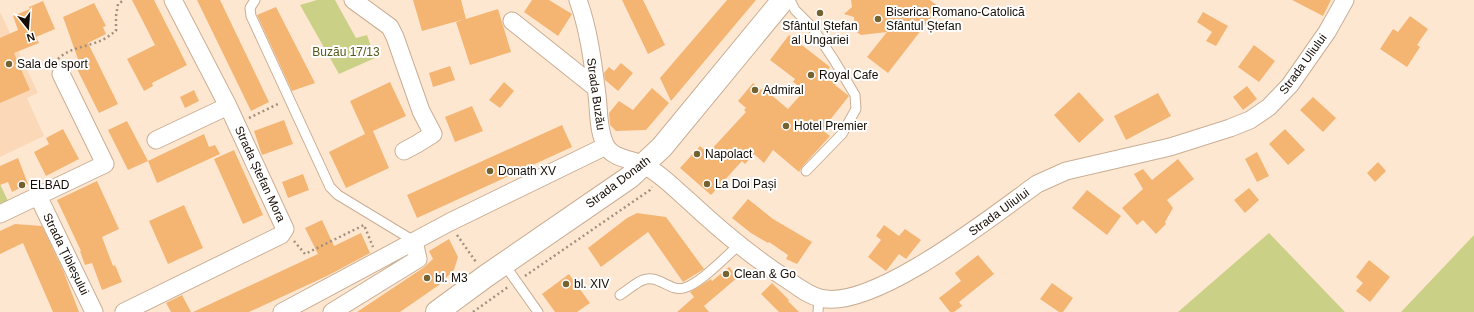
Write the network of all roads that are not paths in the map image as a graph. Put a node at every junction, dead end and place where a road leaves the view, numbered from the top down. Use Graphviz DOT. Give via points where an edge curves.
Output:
graph roads {
  1 [pos="173,0"];
  2 [pos="255,0"];
  3 [pos="354,0"];
  4 [pos="578,0"];
  5 [pos="783,0"];
  6 [pos="790,0"];
  7 [pos="1345,0"];
  8 [pos="512,21"];
  9 [pos="61,74"];
  10 [pos="596,88"];
  11 [pos="228,106"];
  12 [pos="156,140"];
  13 [pos="606,146"];
  14 [pos="404,150"];
  15 [pos="652,170"];
  16 [pos="806,172"];
  17 [pos="38,196"];
  18 [pos="0,214"];
  19 [pos="414,241"];
  20 [pos="739,245"];
  21 [pos="504,264"];
  22 [pos="620,295"];
  23 [pos="819,305"];
  24 [pos="94,312"];
  25 [pos="124,312"];
  26 [pos="283,312"];
  27 [pos="332,312"];
  28 [pos="436,312"];
  29 [pos="538,312"];
  1 -- 11 [label="street, Strada Ștefan Mora"];
  2 -- 19 [label="lane" via="250,8 251,16 330,187 338,195"];
  3 -- 14 [label="street" via="390,27 421,111 433,134"];
  4 -- 10 [label="street, Strada Buzău" via="585,21"];
  5 -- 15 [label="main road, Strada Donath" via="662,147"];
  6 -- 16 [label="lane" via="795,10 812,27 855,95 856,109 842,134"];
  7 -- 23 [label="street, Strada Uliului" via="1327,32 1290,86 1269,107 1250,120 1170,147 1066,171 1051,177 1037,184 932,259 898,278 871,290"];
  8 -- 10 [label="street"];
  9 -- 17 [label="street" via="105,164"];
  10 -- 13 [label="street, Strada Buzău" via="602,137"];
  11 -- 12 [label="street"];
  11 -- 25 [label="street, Strada Ștefan Mora" via="285,229 281,235"];
  13 -- 15 [label="street, Strada Buzău" via="622,158"];
  13 -- 19 [label="street"];
  15 -- 20 [label="street, Strada Uliului"];
  15 -- 21 [label="main road, Strada Donath" via="630,177"];
  17 -- 18 [label="street"];
  17 -- 24 [label="street, Strada Țibleșului"];
  19 -- 26 [label="street"];
  19 -- 27 [label="street" via="418,259"];
  20 -- 22 [label="lane" via="696,282 683,289 674,289 653,279 643,280"];
  20 -- 23 [label="street, Strada Uliului" via="807,293"];
  21 -- 28 [label="main road, Strada Donath"];
  21 -- 29 [label="lane"];
}
